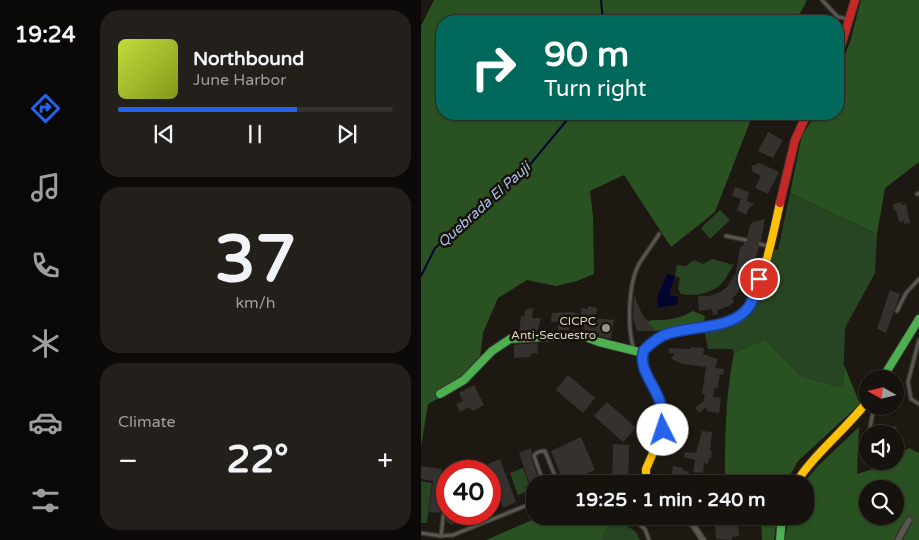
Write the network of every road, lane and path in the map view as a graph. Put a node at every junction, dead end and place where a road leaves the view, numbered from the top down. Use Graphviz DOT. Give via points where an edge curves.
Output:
graph roads {
  1 [pos="822,0"];
  2 [pos="854,0"];
  3 [pos="837,15"];
  4 [pos="844,18"];
  5 [pos="849,19"];
  6 [pos="844,36"];
  7 [pos="803,120"];
  8 [pos="659,234"];
  9 [pos="726,236"];
  10 [pos="746,240"];
  11 [pos="759,244"];
  12 [pos="770,246"];
  13 [pos="919,278"];
  14 [pos="897,311"];
  15 [pos="919,320"];
  16 [pos="919,340"];
  17 [pos="634,350"];
  18 [pos="643,353"];
  19 [pos="887,370"];
  20 [pos="440,394"];
  21 [pos="919,404"];
  22 [pos="859,413"];
  23 [pos="541,475"];
  24 [pos="554,475"];
  25 [pos="647,475"];
  26 [pos="801,475"];
  27 [pos="526,506"];
  28 [pos="909,520"];
  29 [pos="442,525"];
  30 [pos="640,525"];
  31 [pos="693,525"];
  32 [pos="781,525"];
  33 [pos="421,533"];
  34 [pos="441,536"];
  35 [pos="649,540"];
  36 [pos="703,540"];
  37 [pos="780,540"];
  38 [pos="898,540"];
  1 -- 3 [label="lane"];
  2 -- 5 [label="street"];
  4 -- 5 [label="lane"];
  5 -- 6 [label="street"];
  7 -- 12 [label="street" via="793,143"];
  8 -- 17 [label="lane" via="638,266 629,302"];
  9 -- 10 [label="lane"];
  11 -- 12 [label="lane"];
  12 -- 18 [label="street" via="746,311 734,319 662,336"];
  13 -- 14 [label="lane" via="906,292"];
  15 -- 19 [label="street"];
  16 -- 21 [label="lane" via="908,382 911,399"];
  17 -- 18 [label="street"];
  17 -- 20 [label="street" via="573,334 510,339 488,352 466,379"];
  18 -- 25 [label="street" via="642,363 660,400 663,422"];
  22 -- 26 [label="street" via="811,460"];
  23 -- 24 [label="lane" via="534,456 545,451"];
  27 -- 34 [label="lane"];
  28 -- 38 [label="street"];
  29 -- 34 [label="lane"];
  30 -- 35 [label="lane"];
  31 -- 36 [label="street"];
  32 -- 37 [label="street"];
  33 -- 34 [label="lane"];
}
